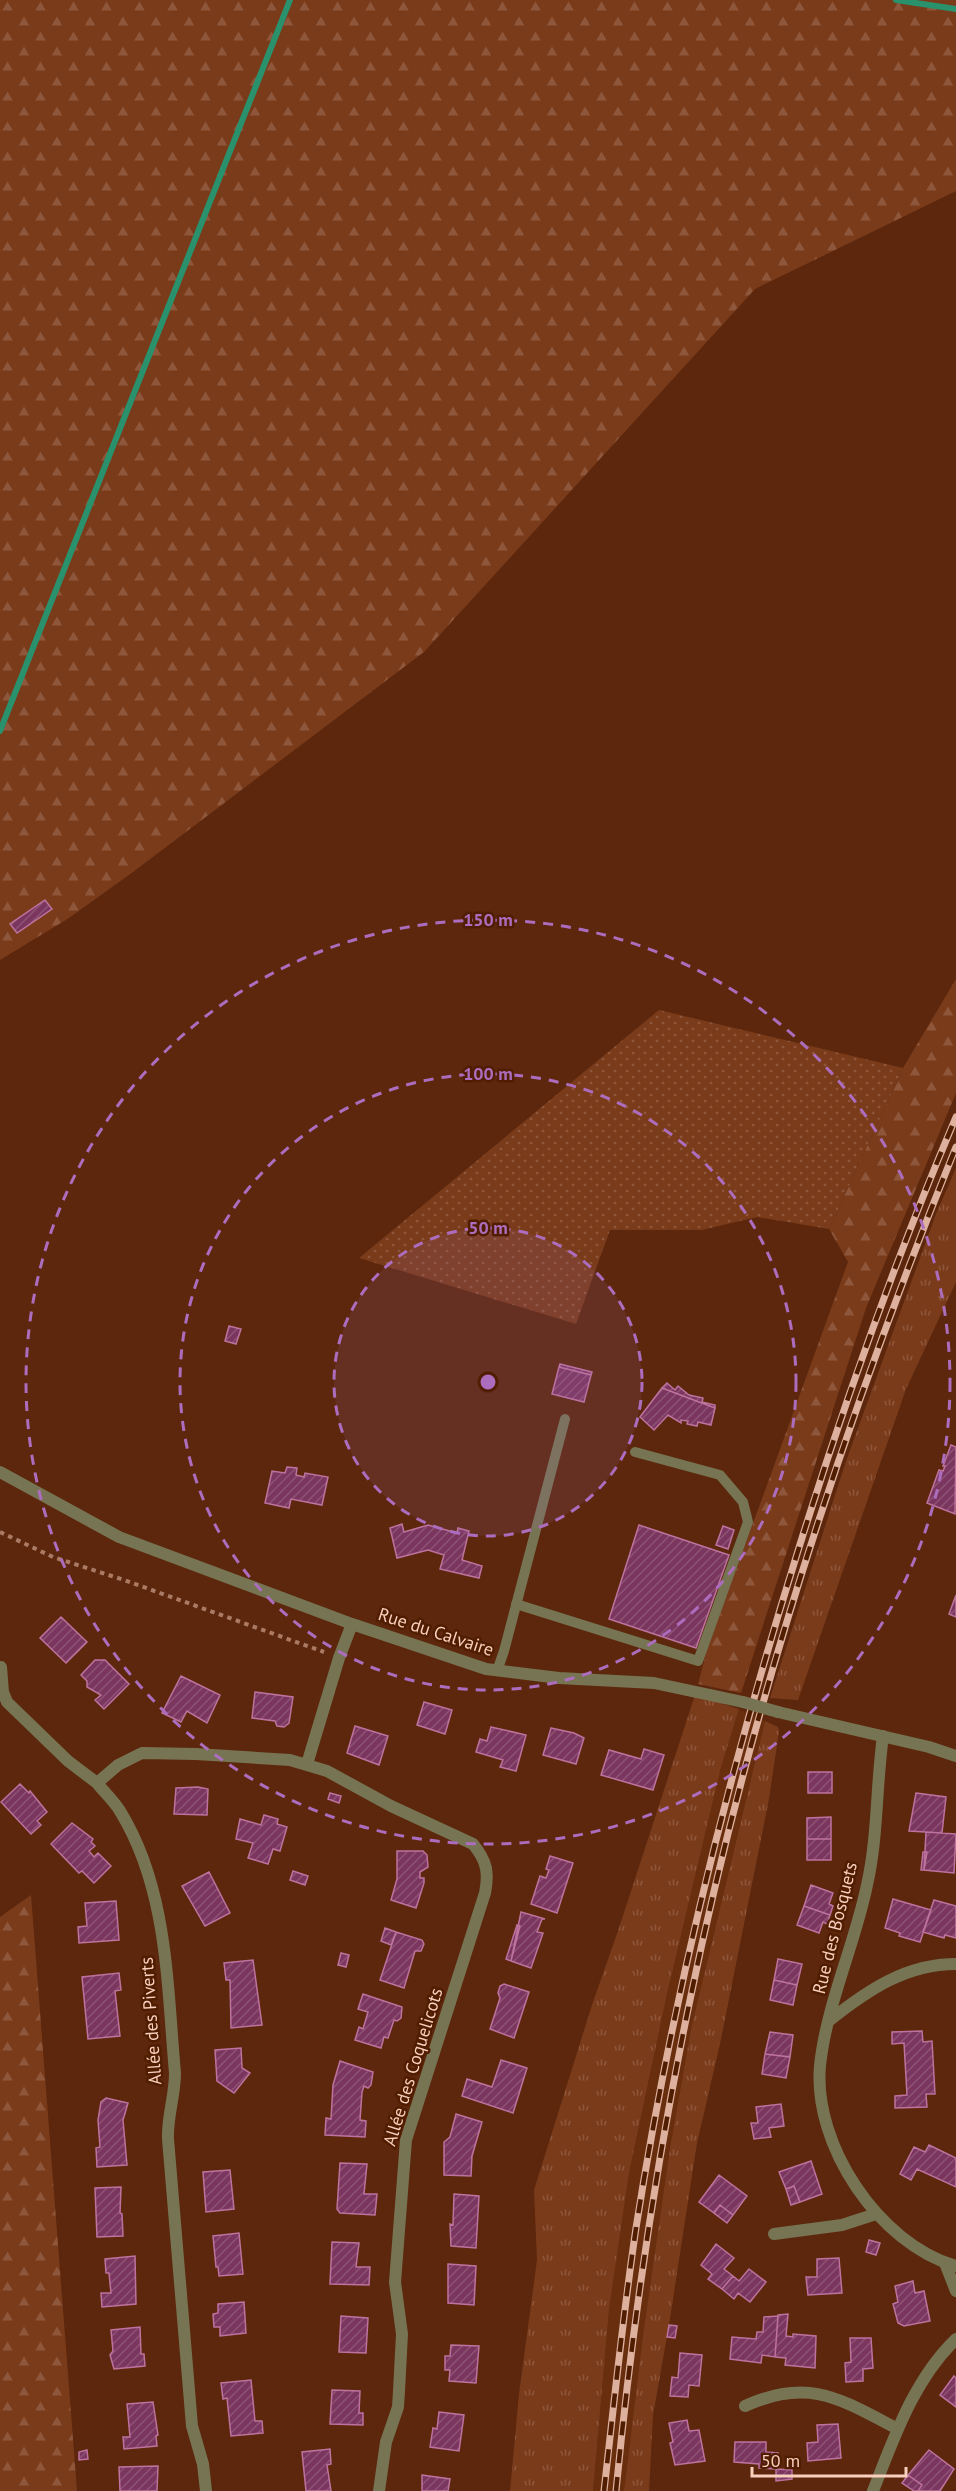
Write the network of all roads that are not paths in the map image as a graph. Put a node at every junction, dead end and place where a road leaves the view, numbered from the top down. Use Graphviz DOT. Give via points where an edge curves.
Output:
graph roads {
  1 [pos="565,1419"];
  2 [pos="635,1452"];
  3 [pos="0,1472"];
  4 [pos="516,1604"];
  5 [pos="352,1624"];
  6 [pos="1,1667"];
  7 [pos="497,1671"];
  8 [pos="882,1736"];
  9 [pos="956,1756"];
  10 [pos="307,1764"];
  11 [pos="97,1783"];
  12 [pos="956,1964"];
  13 [pos="830,2020"];
  14 [pos="876,2214"];
  15 [pos="774,2234"];
  16 [pos="950,2265"];
  17 [pos="956,2290"];
  18 [pos="956,2339"];
  19 [pos="745,2406"];
  20 [pos="898,2429"];
  21 [pos="206,2491"];
  22 [pos="379,2491"];
  23 [pos="873,2491"];
  1 -- 4 [label="lane"];
  2 -- 4 [label="lane" via="720,1475 743,1502 748,1522 698,1661"];
  3 -- 5 [label="street, Rue du Calvaire" via="119,1537"];
  4 -- 7 [label="lane"];
  5 -- 7 [label="street, Rue du Calvaire"];
  5 -- 10 [label="street"];
  6 -- 11 [label="street, Allée des Piverts" via="7,1702 68,1761"];
  7 -- 8 [label="street, Rue du Calvaire, bridge" via="654,1683"];
  8 -- 9 [label="street, Rue du Calvaire"];
  8 -- 13 [label="street, Rue des Bosquets" via="868,1884"];
  10 -- 11 [label="street" via="268,1758 142,1753 118,1765"];
  10 -- 22 [label="street, Allée des Coquelicots" via="473,1845 487,1866 485,1893 406,2140 395,2282 402,2334 398,2407 386,2442"];
  11 -- 21 [label="street, Allée des Piverts" via="119,1809 138,1844 162,1925 175,2073 168,2139 192,2426 204,2464"];
  12 -- 13 [label="street, Rue des Bosquets" via="906,1972 869,1990"];
  13 -- 14 [label="street, Rue des Bosquets" via="820,2068 824,2115 850,2178"];
  14 -- 15 [label="street" via="842,2225"];
  14 -- 16 [label="street, Rue des Bosquets" via="908,2243"];
  16 -- 17 [label="street"];
  18 -- 20 [label="street" via="920,2387"];
  19 -- 20 [label="street" via="786,2392 814,2393 843,2402"];
  20 -- 23 [label="street"];
}
